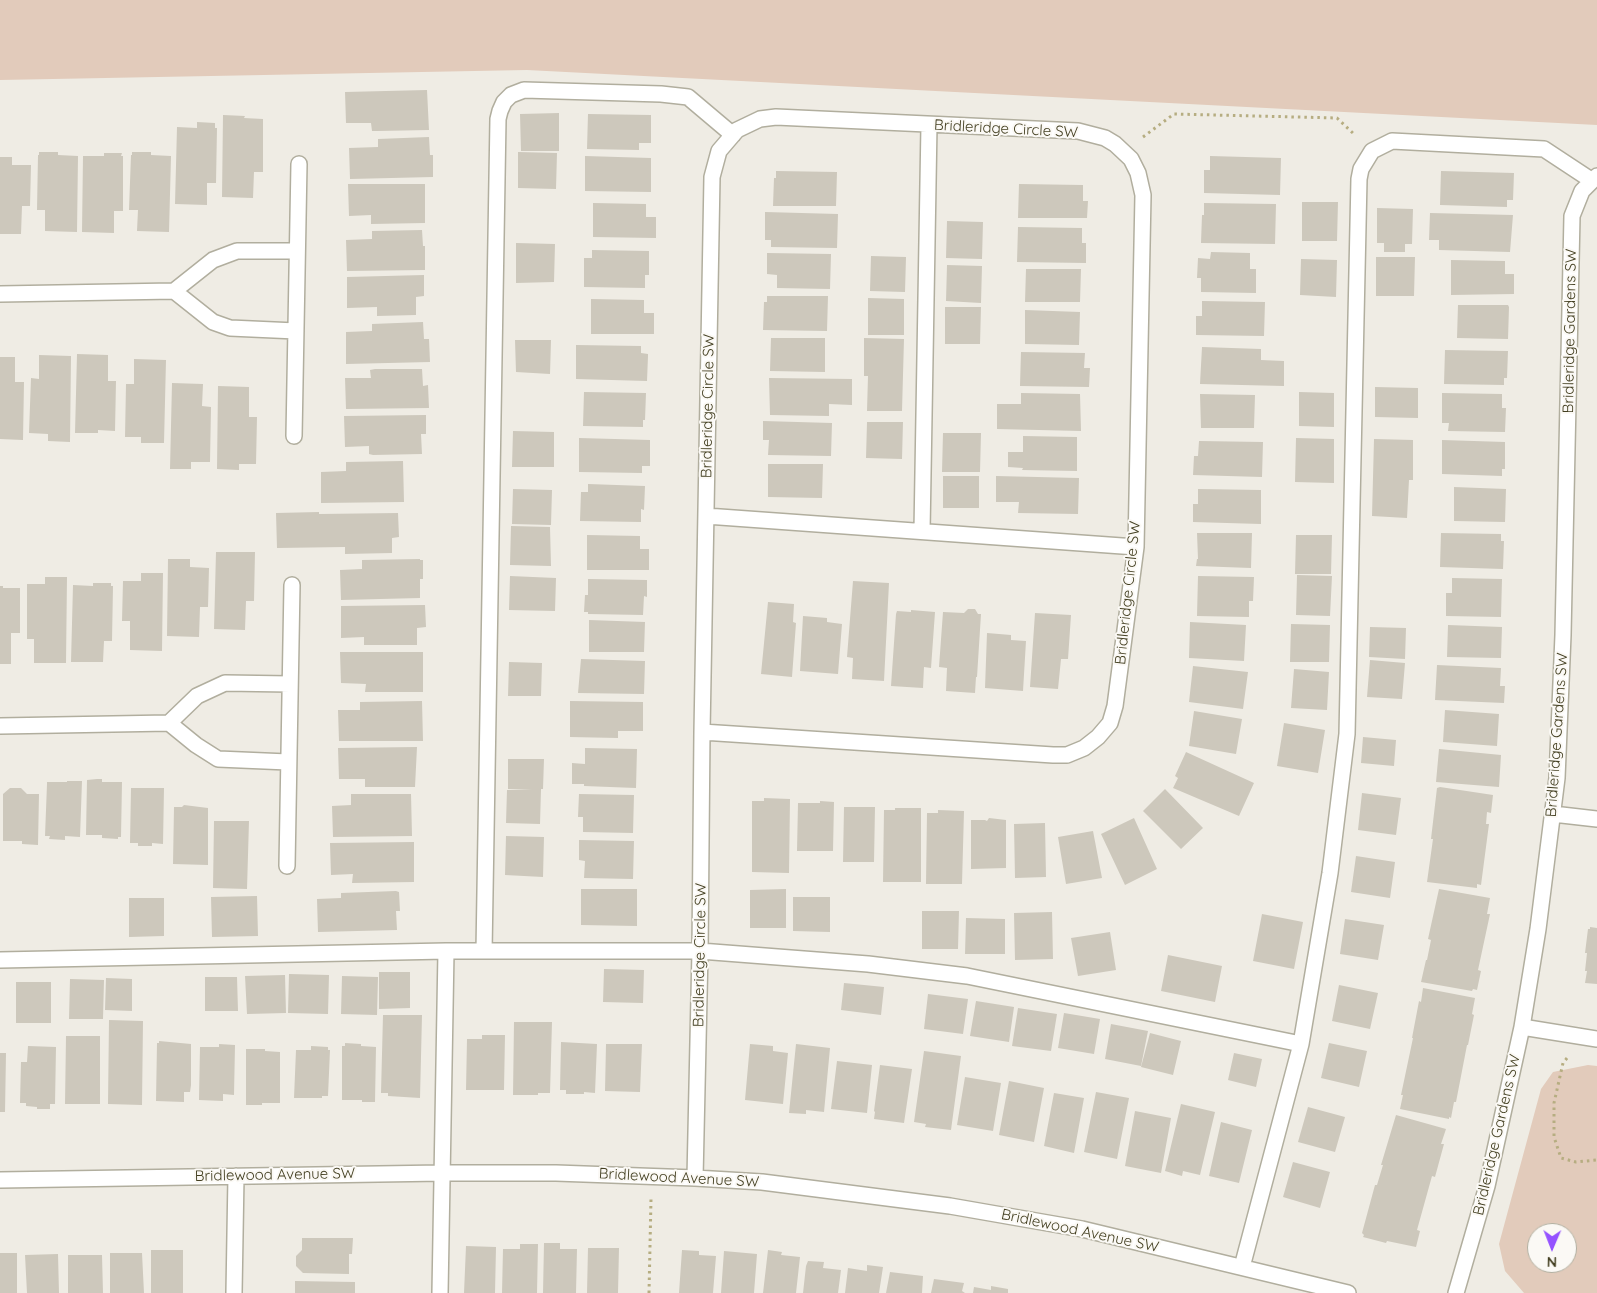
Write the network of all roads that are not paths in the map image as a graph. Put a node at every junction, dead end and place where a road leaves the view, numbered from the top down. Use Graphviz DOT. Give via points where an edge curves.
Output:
graph roads {
  1 [pos="929,124"];
  2 [pos="733,135"];
  3 [pos="299,164"];
  4 [pos="1594,178"];
  5 [pos="298,251"];
  6 [pos="174,291"];
  7 [pos="0,294"];
  8 [pos="296,331"];
  9 [pos="294,436"];
  10 [pos="706,516"];
  11 [pos="922,531"];
  12 [pos="1136,547"];
  13 [pos="292,584"];
  14 [pos="290,684"];
  15 [pos="169,722"];
  16 [pos="0,726"];
  17 [pos="702,732"];
  18 [pos="288,762"];
  19 [pos="1553,814"];
  20 [pos="1597,819"];
  21 [pos="287,866"];
  22 [pos="446,951"];
  23 [pos="700,951"];
  24 [pos="484,952"];
  25 [pos="0,960"];
  26 [pos="1522,1026"];
  27 [pos="1597,1039"];
  28 [pos="1301,1044"];
  29 [pos="442,1173"];
  30 [pos="236,1176"];
  31 [pos="694,1178"];
  32 [pos="0,1180"];
  33 [pos="1242,1267"];
  34 [pos="234,1293"];
  35 [pos="440,1293"];
  36 [pos="1348,1293"];
  37 [pos="1456,1293"];
  1 -- 2 [label="street, Bridleridge Circle SW" via="776,117 760,119"];
  1 -- 11 [label="street"];
  1 -- 12 [label="street, Bridleridge Circle SW" via="1078,131 1116,144 1131,159 1138,173 1143,195"];
  2 -- 10 [label="street, Bridleridge Circle SW" via="720,151 712,177"];
  2 -- 24 [label="street" via="688,97 661,94 524,90 511,95 500,111"];
  3 -- 5 [label="street"];
  4 -- 19 [label="street, Bridleridge Gardens SW" via="1582,191 1572,216 1563,635"];
  4 -- 28 [label="street" via="1544,149 1392,140 1372,151 1361,169 1348,734 1330,873"];
  5 -- 6 [label="street" via="237,250 213,260"];
  5 -- 8 [label="street"];
  6 -- 7 [label="street"];
  6 -- 8 [label="street" via="213,322 230,328"];
  8 -- 9 [label="street"];
  10 -- 11 [label="street"];
  10 -- 17 [label="street, Bridleridge Circle SW"];
  11 -- 12 [label="street"];
  12 -- 17 [label="street, Bridleridge Circle SW" via="1115,706 1110,723 1084,748 1067,755 1053,755"];
  13 -- 14 [label="street"];
  14 -- 15 [label="street" via="225,683 197,696"];
  14 -- 18 [label="street"];
  15 -- 16 [label="street"];
  15 -- 18 [label="street" via="218,759"];
  17 -- 23 [label="street, Bridleridge Circle SW"];
  18 -- 21 [label="street"];
  19 -- 20 [label="street"];
  19 -- 26 [label="street, Bridleridge Gardens SW"];
  22 -- 24 [label="street"];
  22 -- 25 [label="street"];
  22 -- 29 [label="street"];
  23 -- 24 [label="street"];
  23 -- 28 [label="street" via="868,964 967,976"];
  23 -- 31 [label="street, Bridleridge Circle SW"];
  26 -- 27 [label="street"];
  26 -- 37 [label="street, Bridleridge Gardens SW" via="1487,1186"];
  28 -- 33 [label="street"];
  29 -- 30 [label="street, Bridlewood Avenue SW"];
  29 -- 31 [label="street, Bridlewood Avenue SW"];
  29 -- 35 [label="street"];
  30 -- 32 [label="street, Bridlewood Avenue SW"];
  30 -- 34 [label="street"];
  31 -- 33 [label="street, Bridlewood Avenue SW" via="762,1182 950,1206 1082,1229"];
  33 -- 36 [label="street, Bridlewood Avenue SW"];
}
